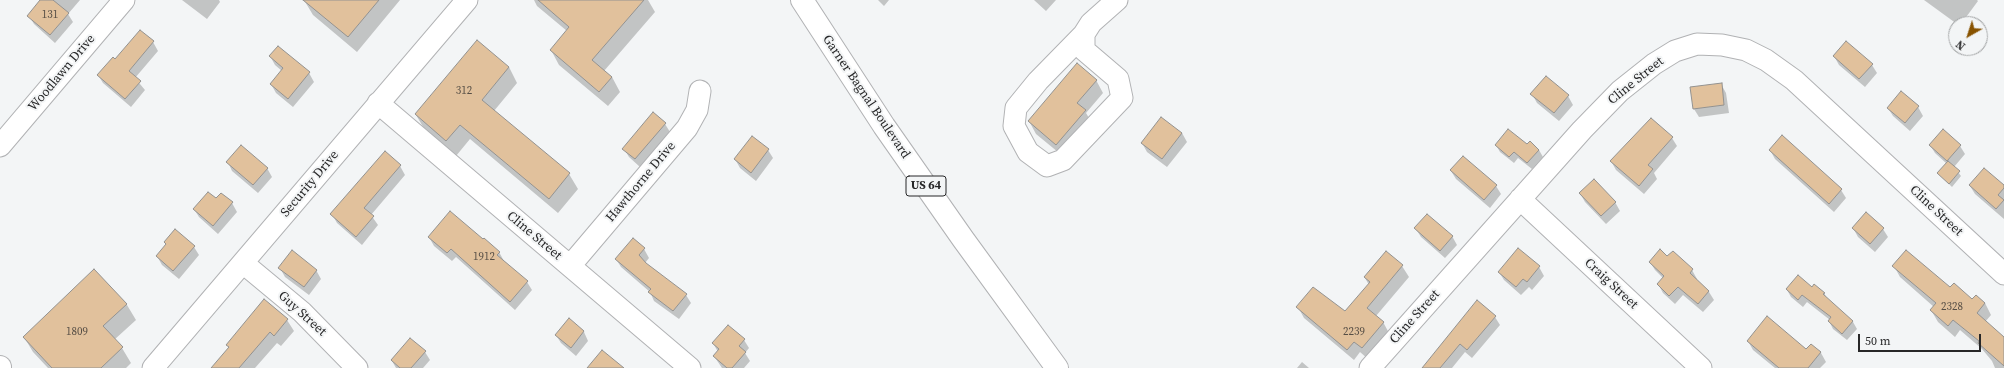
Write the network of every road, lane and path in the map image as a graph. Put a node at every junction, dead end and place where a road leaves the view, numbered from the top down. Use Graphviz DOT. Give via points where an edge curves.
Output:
graph roads {
  1 [pos="124,0"];
  2 [pos="467,0"];
  3 [pos="802,0"];
  4 [pos="1117,0"];
  5 [pos="1084,34"];
  6 [pos="700,91"];
  7 [pos="378,103"];
  8 [pos="0,146"];
  9 [pos="1520,199"];
  10 [pos="243,263"];
  11 [pos="570,266"];
  12 [pos="2004,274"];
  13 [pos="153,368"];
  14 [pos="358,368"];
  15 [pos="690,368"];
  16 [pos="1057,368"];
  17 [pos="1370,368"];
  18 [pos="1701,368"];
  1 -- 8 [label="street, Woodlawn Drive"];
  2 -- 7 [label="street, Security Drive"];
  3 -- 16 [label="highway, Garner Bagnal Boulevard / US 64" via="884,126"];
  4 -- 5 [label="street" via="1091,23"];
  5 -- 5 [label="street" via="1084,50 1118,79 1122,98 1062,160 1047,166 1028,152 1014,126 1016,108"];
  6 -- 11 [label="street, Hawthorne Drive" via="697,110 687,128"];
  7 -- 10 [label="street, Security Drive"];
  7 -- 11 [label="street, Cline Street"];
  9 -- 12 [label="street, Cline Street" via="1620,91 1654,64 1675,51 1696,44 1722,45 1746,50 1794,80"];
  9 -- 17 [label="street, Cline Street"];
  9 -- 18 [label="street, Craig Street"];
  10 -- 13 [label="street, Security Drive"];
  10 -- 14 [label="street, Guy Street" via="302,312"];
  11 -- 15 [label="street, Cline Street"];
}
